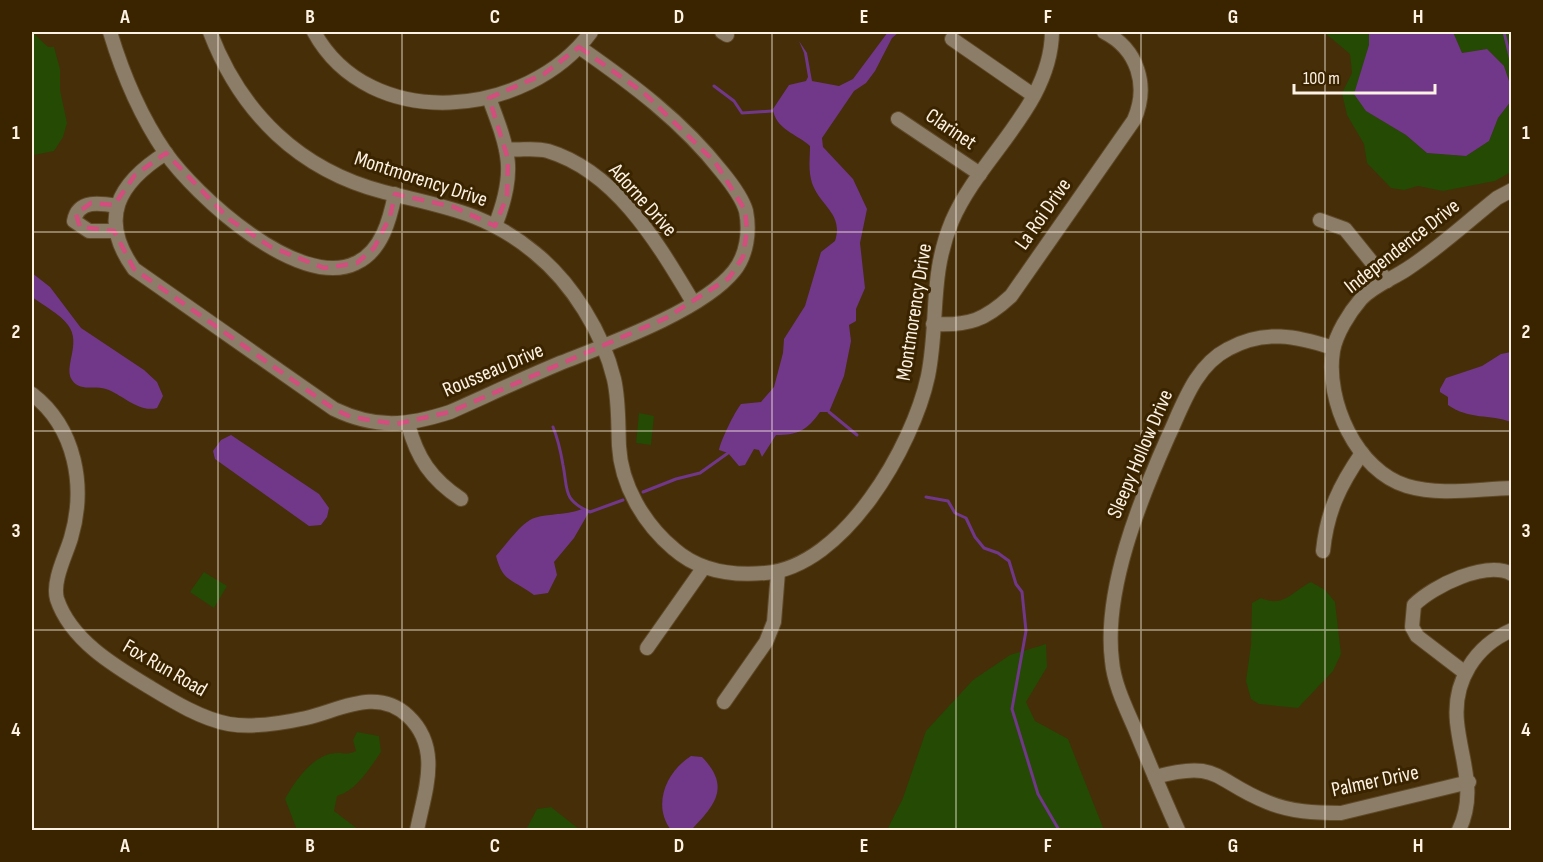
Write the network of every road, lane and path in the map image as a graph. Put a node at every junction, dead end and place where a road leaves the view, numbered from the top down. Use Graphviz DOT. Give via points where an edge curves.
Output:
graph roads {
  1 [pos="110,32"];
  2 [pos="210,32"];
  3 [pos="591,32"];
  4 [pos="1052,32"];
  5 [pos="1104,32"];
  6 [pos="318,33"];
  7 [pos="952,39"];
  8 [pos="579,47"];
  9 [pos="1155,75"];
  10 [pos="1141,78"];
  11 [pos="1033,95"];
  12 [pos="489,98"];
  13 [pos="898,119"];
  14 [pos="506,148"];
  15 [pos="166,153"];
  16 [pos="980,174"];
  17 [pos="1512,190"];
  18 [pos="395,194"];
  19 [pos="117,206"];
  20 [pos="1320,220"];
  21 [pos="495,226"];
  22 [pos="115,231"];
  23 [pos="1387,281"];
  24 [pos="693,302"];
  25 [pos="933,324"];
  26 [pos="603,347"];
  27 [pos="1334,348"];
  28 [pos="32,394"];
  29 [pos="408,424"];
  30 [pos="1362,453"];
  31 [pos="1512,488"];
  32 [pos="461,499"];
  33 [pos="1323,550"];
  34 [pos="704,567"];
  35 [pos="778,572"];
  36 [pos="1512,574"];
  37 [pos="1512,630"];
  38 [pos="647,648"];
  39 [pos="1464,672"];
  40 [pos="724,702"];
  41 [pos="1155,777"];
  42 [pos="1469,782"];
  43 [pos="1465,829"];
  44 [pos="417,831"];
  45 [pos="1178,831"];
  1 -- 15 [label="street" via="133,100"];
  2 -- 18 [label="street, Montmorency Drive" via="230,78 282,140 347,180"];
  3 -- 8 [label="street"];
  4 -- 11 [label="street, Montmorency Drive" via="1052,52"];
  5 -- 10 [label="street, La Roi Drive" via="1129,50"];
  6 -- 12 [label="street" via="334,59 378,90 428,102"];
  7 -- 11 [label="street"];
  8 -- 12 [label="street" via="544,74"];
  8 -- 24 [label="street, Rousseau Drive" via="674,119 728,179 746,210 747,244 736,269 715,289"];
  9 -- 10 [label="street"];
  10 -- 25 [label="street, La Roi Drive" via="1134,120 1011,296 993,312 970,323"];
  11 -- 16 [label="street, Montmorency Drive"];
  12 -- 14 [label="street"];
  13 -- 16 [label="street, Clarinet"];
  14 -- 21 [label="street" via="507,196"];
  14 -- 24 [label="street, Adorne Drive" via="548,151 592,174 640,222"];
  15 -- 18 [label="street" via="229,219 271,247 303,263 324,268 357,263 374,248 390,217"];
  15 -- 19 [label="street, Rousseau Drive" via="135,175"];
  16 -- 25 [label="street, Montmorency Drive" via="961,202 939,257"];
  17 -- 23 [label="street, Independence Drive"];
  18 -- 21 [label="street, Montmorency Drive" via="454,207"];
  19 -- 22 [label="street, Rousseau Drive"];
  19 -- 22 [label="street" via="91,203 81,207 74,221 89,231"];
  20 -- 23 [label="street" via="1345,229"];
  21 -- 26 [label="street, Montmorency Drive" via="537,254 569,288"];
  22 -- 29 [label="street, Rousseau Drive" via="121,251 134,268 334,409 368,421"];
  23 -- 27 [label="street, Independence Drive" via="1362,298"];
  24 -- 26 [label="street, Rousseau Drive"];
  25 -- 35 [label="street, Montmorency Drive" via="928,375 915,421 886,473 846,529 822,552"];
  26 -- 29 [label="street, Rousseau Drive" via="450,412"];
  26 -- 34 [label="street, Montmorency Drive" via="617,397 620,453 628,485 662,539"];
  27 -- 30 [label="street" via="1334,391 1341,414"];
  27 -- 41 [label="street, Sleepy Hollow Drive" via="1277,335 1249,339 1204,367 1190,388 1139,503 1119,579 1110,646 1119,686"];
  28 -- 44 [label="street, Fox Run Road" via="59,423 78,475 72,536 56,597 85,643 173,702 230,724 288,722 364,700 387,703 423,731 430,759"];
  29 -- 32 [label="street" via="416,452 428,471"];
  30 -- 31 [label="street" via="1376,470 1406,486 1445,492"];
  30 -- 33 [label="street" via="1348,471 1328,515"];
  34 -- 35 [label="street, Montmorency Drive" via="734,573"];
  34 -- 38 [label="street"];
  35 -- 40 [label="street" via="774,622 766,642"];
  36 -- 39 [label="street" via="1493,569 1480,571 1426,593 1414,604 1412,627 1417,636"];
  37 -- 39 [label="street" via="1477,654"];
  39 -- 42 [label="street" via="1457,699 1457,723"];
  41 -- 42 [label="street, Palmer Drive" via="1182,769 1209,771 1283,808 1322,813 1341,813"];
  41 -- 45 [label="street, Sleepy Hollow Drive"];
  42 -- 43 [label="street"];
}
